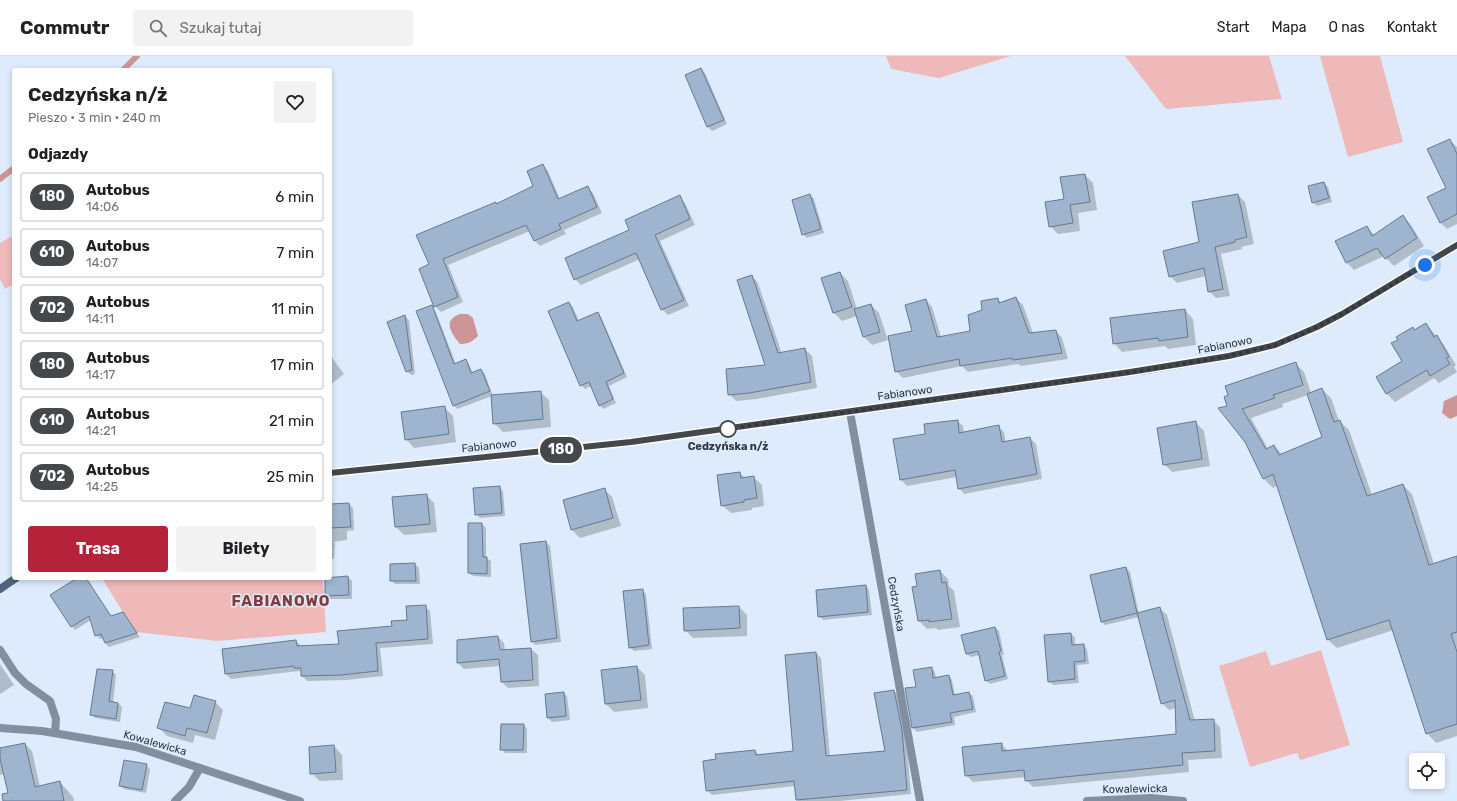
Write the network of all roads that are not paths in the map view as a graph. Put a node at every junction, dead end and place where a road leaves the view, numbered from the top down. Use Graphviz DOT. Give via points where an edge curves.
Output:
graph roads {
  1 [pos="1457,245"];
  2 [pos="850,412"];
  3 [pos="332,473"];
  4 [pos="13,580"];
  5 [pos="0,589"];
  6 [pos="0,650"];
  7 [pos="0,728"];
  8 [pos="55,733"];
  9 [pos="200,768"];
  10 [pos="1170,800"];
  11 [pos="175,801"];
  12 [pos="300,801"];
  13 [pos="920,801"];
  14 [pos="1087,801"];
  15 [pos="1183,801"];
  1 -- 2 [label="street, Fabianowo" via="1342,314 1275,345 1196,362"];
  2 -- 3 [label="street, Fabianowo" via="631,442"];
  2 -- 13 [label="street, Cedzyńska"];
  4 -- 5 [label="street"];
  6 -- 8 [label="street" via="23,681 50,701 56,719"];
  7 -- 8 [label="street, Kowalewicka"];
  8 -- 9 [label="street, Kowalewicka" via="136,747"];
  9 -- 11 [label="street" via="189,787"];
  9 -- 12 [label="street, Kowalewicka"];
  10 -- 14 [label="street, Kowalewicka" via="1133,798"];
  10 -- 15 [label="street, Kowalewicka"];
}
